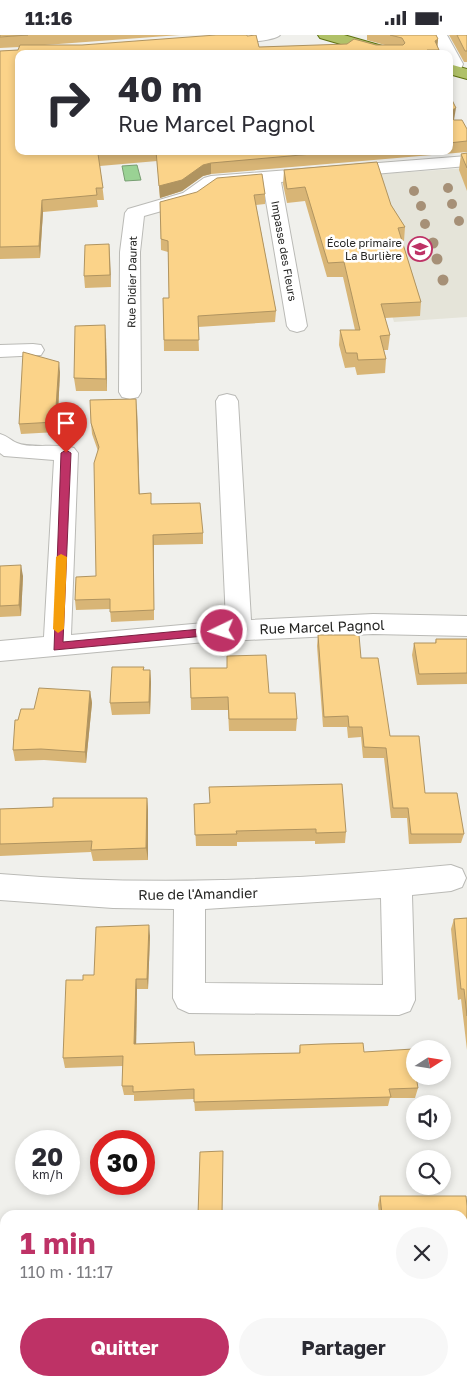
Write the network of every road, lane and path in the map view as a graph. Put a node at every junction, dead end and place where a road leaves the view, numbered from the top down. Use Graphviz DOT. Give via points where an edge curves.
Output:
graph roads {
  1 [pos="272,35"];
  2 [pos="326,35"];
  3 [pos="439,35"];
  4 [pos="204,40"];
  5 [pos="380,50"];
  6 [pos="447,50"];
  7 [pos="467,161"];
  8 [pos="272,177"];
  9 [pos="297,326"];
  10 [pos="34,350"];
  11 [pos="0,351"];
  12 [pos="130,393"];
  13 [pos="227,401"];
  14 [pos="0,441"];
  15 [pos="467,626"];
  16 [pos="239,630"];
  17 [pos="57,647"];
  18 [pos="0,651"];
  19 [pos="452,878"];
  20 [pos="396,884"];
  21 [pos="0,887"];
  22 [pos="190,897"];
  1 -- 4 [label="street"];
  2 -- 5 [label="main road"];
  3 -- 6 [label="street"];
  7 -- 8 [label="street, Rue Didier Daurat"];
  8 -- 9 [label="street, Impasse des Fleurs"];
  8 -- 12 [label="street, Rue Didier Daurat" via="211,182 190,197 135,213 130,252"];
  10 -- 11 [label="street"];
  13 -- 16 [label="street"];
  14 -- 17 [label="street" via="12,451 66,453"];
  15 -- 16 [label="street, Rue Marcel Pagnol" via="373,624"];
  16 -- 17 [label="street, Rue Marcel Pagnol"];
  17 -- 18 [label="street, Rue Marcel Pagnol"];
  19 -- 20 [label="street, Rue de l'Amandier"];
  20 -- 22 [label="street, Rue de l'Amandier"];
  20 -- 22 [label="street" via="399,1000 189,998"];
  21 -- 22 [label="street, Rue de l'Amandier" via="57,894"];
}
